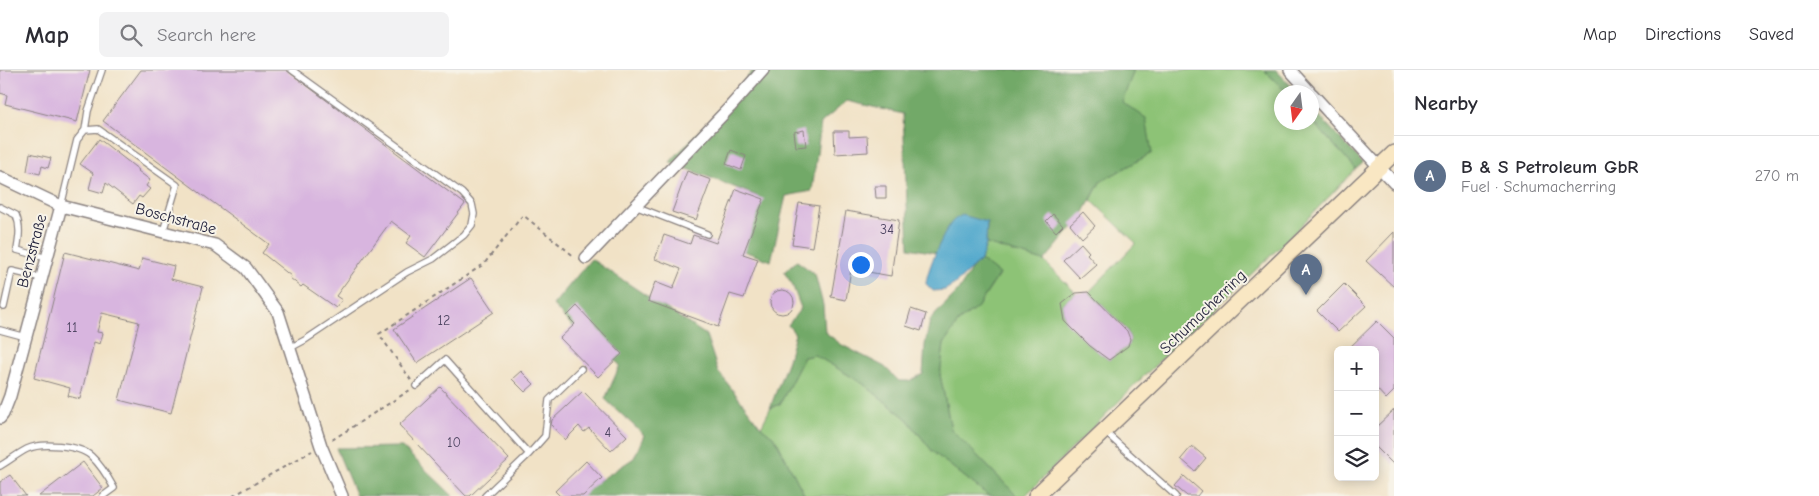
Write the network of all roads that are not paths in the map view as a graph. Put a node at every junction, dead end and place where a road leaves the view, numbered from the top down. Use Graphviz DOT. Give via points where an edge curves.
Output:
graph roads {
  1 [pos="102,70"];
  2 [pos="292,70"];
  3 [pos="763,70"];
  4 [pos="1290,70"];
  5 [pos="1304,85"];
  6 [pos="1319,102"];
  7 [pos="85,130"];
  8 [pos="1394,153"];
  9 [pos="1378,168"];
  10 [pos="0,177"];
  11 [pos="1394,183"];
  12 [pos="61,206"];
  13 [pos="635,206"];
  14 [pos="0,207"];
  15 [pos="163,232"];
  16 [pos="707,234"];
  17 [pos="47,258"];
  18 [pos="586,258"];
  19 [pos="42,278"];
  20 [pos="4,307"];
  21 [pos="0,330"];
  22 [pos="26,337"];
  23 [pos="290,348"];
  24 [pos="581,369"];
  25 [pos="416,386"];
  26 [pos="0,418"];
  27 [pos="1104,431"];
  28 [pos="530,454"];
  29 [pos="0,466"];
  30 [pos="103,496"];
  31 [pos="342,496"];
  32 [pos="485,496"];
  33 [pos="1036,496"];
  34 [pos="1176,496"];
  1 -- 7 [label="lane"];
  2 -- 23 [label="lane" via="462,194 472,204 474,214 472,225 464,235 433,259 406,272"];
  3 -- 13 [label="street"];
  4 -- 5 [label="street"];
  6 -- 9 [label="street"];
  7 -- 12 [label="lane" via="78,140"];
  7 -- 15 [label="lane" via="98,129 177,185"];
  8 -- 9 [label="main road, Schumacherring"];
  9 -- 11 [label="street"];
  9 -- 27 [label="main road, Schumacherring"];
  10 -- 12 [label="street, Boschstraße"];
  12 -- 15 [label="street, Boschstraße"];
  12 -- 17 [label="street, Benzstraße"];
  13 -- 16 [label="lane"];
  13 -- 18 [label="street"];
  14 -- 17 [label="lane" via="16,215 19,223 16,250"];
  15 -- 23 [label="street, Boschstraße" via="215,245 246,268 278,312"];
  17 -- 19 [label="street, Benzstraße"];
  19 -- 20 [label="lane" via="12,271"];
  19 -- 22 [label="street, Benzstraße"];
  21 -- 22 [label="lane"];
  22 -- 26 [label="street, Benzstraße" via="10,396"];
  23 -- 31 [label="street, Boschstraße" via="321,446"];
  24 -- 28 [label="lane" via="549,400 546,436"];
  25 -- 28 [label="lane" via="445,360"];
  27 -- 33 [label="main road, Schumacherring"];
  27 -- 34 [label="lane"];
  28 -- 32 [label="lane"];
  29 -- 30 [label="lane" via="28,449 42,445 77,449 90,454 114,488"];
}
